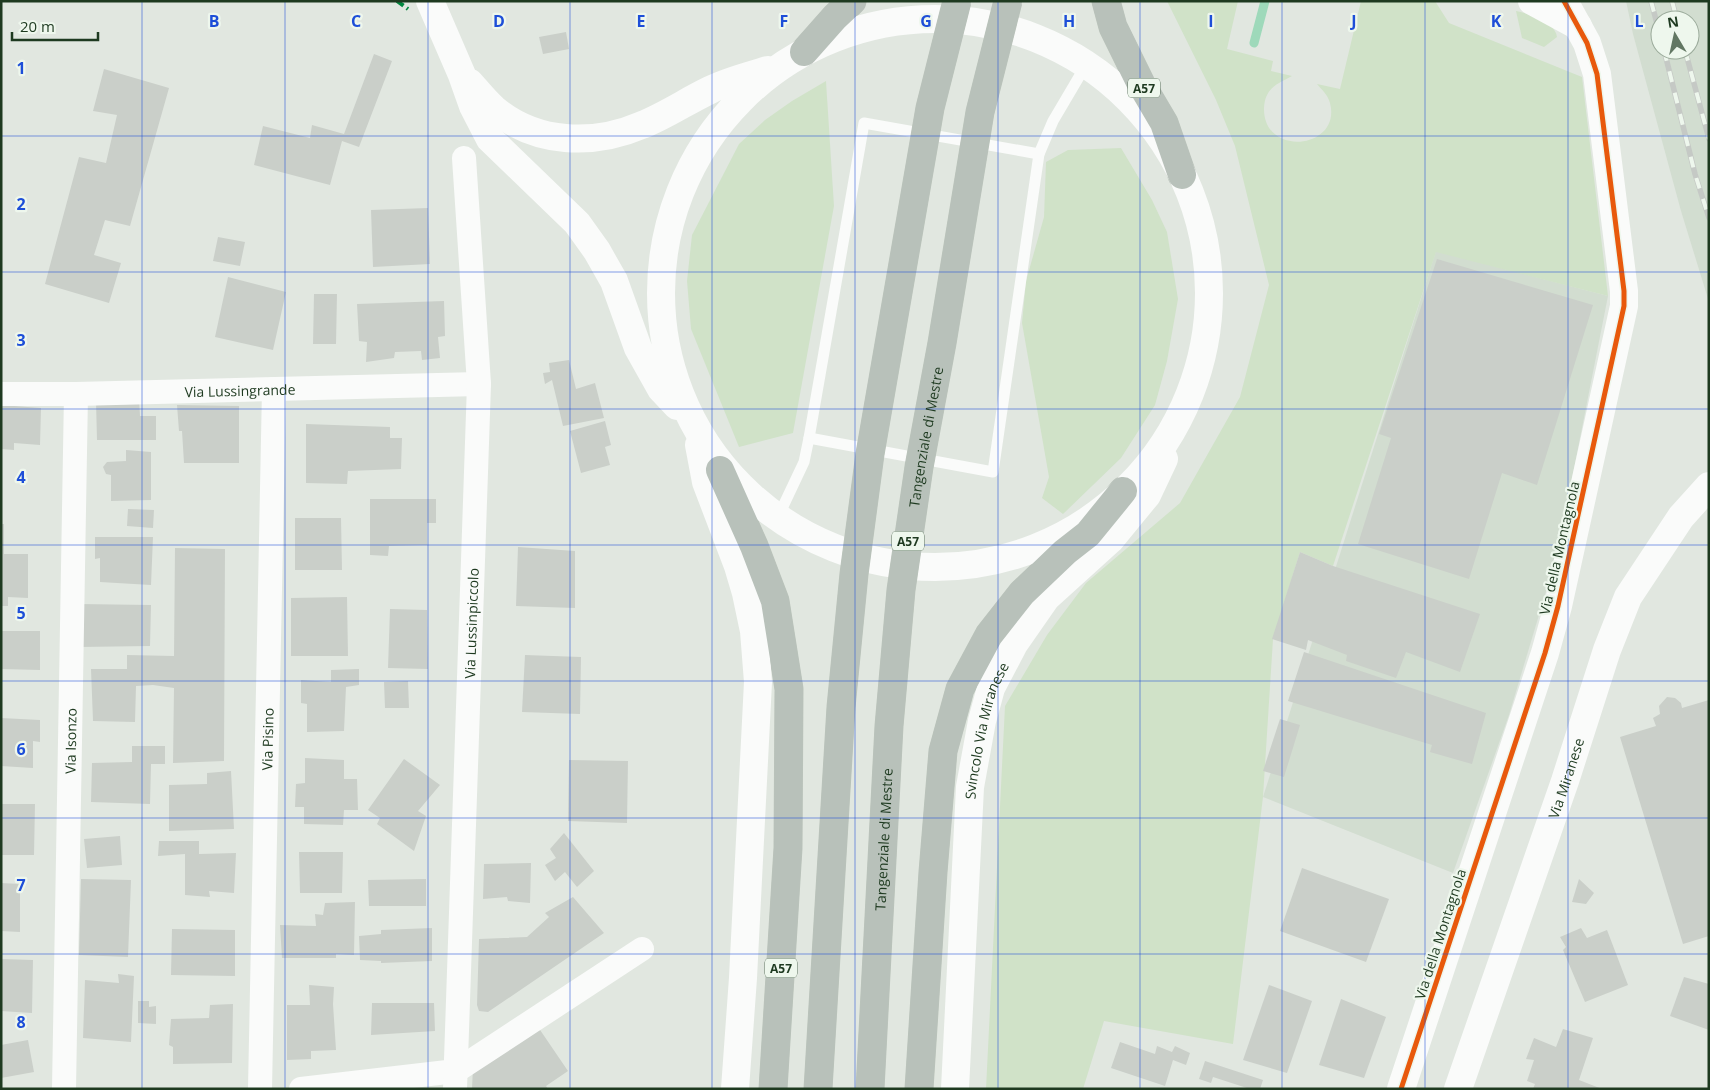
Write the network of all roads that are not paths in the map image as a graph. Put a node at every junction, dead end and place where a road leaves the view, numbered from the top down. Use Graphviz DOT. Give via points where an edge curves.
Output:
graph roads {
  1 [pos="430,1"];
  2 [pos="852,1"];
  3 [pos="957,1"];
  4 [pos="1008,1"];
  5 [pos="1106,1"];
  6 [pos="1532,1"];
  7 [pos="1564,1"];
  8 [pos="1578,26"];
  9 [pos="804,52"];
  10 [pos="1086,65"];
  11 [pos="781,66"];
  12 [pos="462,74"];
  13 [pos="1039,154"];
  14 [pos="464,158"];
  15 [pos="1182,175"];
  16 [pos="479,384"];
  17 [pos="274,390"];
  18 [pos="1,394"];
  19 [pos="76,394"];
  20 [pos="694,429"];
  21 [pos="1177,432"];
  22 [pos="809,438"];
  23 [pos="720,470"];
  24 [pos="1709,486"];
  25 [pos="1123,491"];
  26 [pos="778,517"];
  27 [pos="642,949"];
  28 [pos="456,1080"];
  29 [pos="64,1089"];
  30 [pos="260,1089"];
  31 [pos="301,1089"];
  32 [pos="734,1089"];
  33 [pos="773,1089"];
  34 [pos="818,1089"];
  35 [pos="870,1089"];
  36 [pos="919,1089"];
  37 [pos="955,1089"];
  38 [pos="1401,1089"];
  39 [pos="1458,1089"];
  1 -- 12 [label="street"];
  2 -- 9 [label="highway"];
  3 -- 34 [label="highway, bridge" via="930,108 870,454 854,574 841,706"];
  4 -- 35 [label="highway, Tangenziale di Mestre / A57, bridge" via="980,112 901,590 889,726"];
  5 -- 15 [label="highway, A57" via="1121,43 1164,123"];
  6 -- 8 [label="street"];
  7 -- 8 [label="street, Via della Montagnola"];
  8 -- 38 [label="street, Via della Montagnola" via="1597,74 1624,306 1545,653"];
  9 -- 10 [label="street, Svincolo Via Miranese" via="849,33 897,22 947,20 996,26 1043,41"];
  9 -- 11 [label="street, Svincolo Via Miranese"];
  10 -- 13 [label="lane" via="1053,121"];
  10 -- 15 [label="street, Svincolo Via Miranese" via="1125,95 1157,133"];
  11 -- 12 [label="street" via="731,81 642,125 610,136 582,139 556,138 528,130 494,109"];
  11 -- 20 [label="street" via="746,94 716,128 692,165 674,206 664,249 660,294 664,338 675,382"];
  12 -- 20 [label="street" via="473,106 490,139 578,222 597,251 614,280 638,348 661,389"];
  13 -- 22 [label="lane" via="864,123"];
  13 -- 22 [label="lane" via="993,472"];
  14 -- 16 [label="street, Via Lussinpiccolo"];
  15 -- 21 [label="street, Svincolo Via Miranese" via="1198,217 1205,252 1209,305 1205,347 1195,389"];
  16 -- 17 [label="street, Via Lussingrande"];
  16 -- 28 [label="street, Via Lussinpiccolo"];
  17 -- 19 [label="street, Via Lussingrande"];
  17 -- 30 [label="street, Via Pisino"];
  18 -- 19 [label="street, Via Lussingrande"];
  19 -- 29 [label="street, Via Isonzo"];
  20 -- 23 [label="street"];
  20 -- 32 [label="street" via="706,482 746,592 754,631 758,682"];
  21 -- 25 [label="street"];
  21 -- 37 [label="street, Svincolo Via Miranese" via="1147,495 1110,540 1046,598 1014,644 991,688 970,787"];
  22 -- 26 [label="lane" via="804,462"];
  23 -- 26 [label="street"];
  23 -- 33 [label="highway, A57" via="775,600 789,689 788,848"];
  24 -- 39 [label="street, Via Miranese" via="1681,516 1628,597 1607,650"];
  25 -- 26 [label="street" via="1084,522 1039,545 991,560 947,566 902,564 858,556 817,539"];
  25 -- 36 [label="highway" via="1088,534 1022,593 989,635 960,689 942,751"];
  27 -- 28 [label="street"];
  28 -- 31 [label="street"];
}
